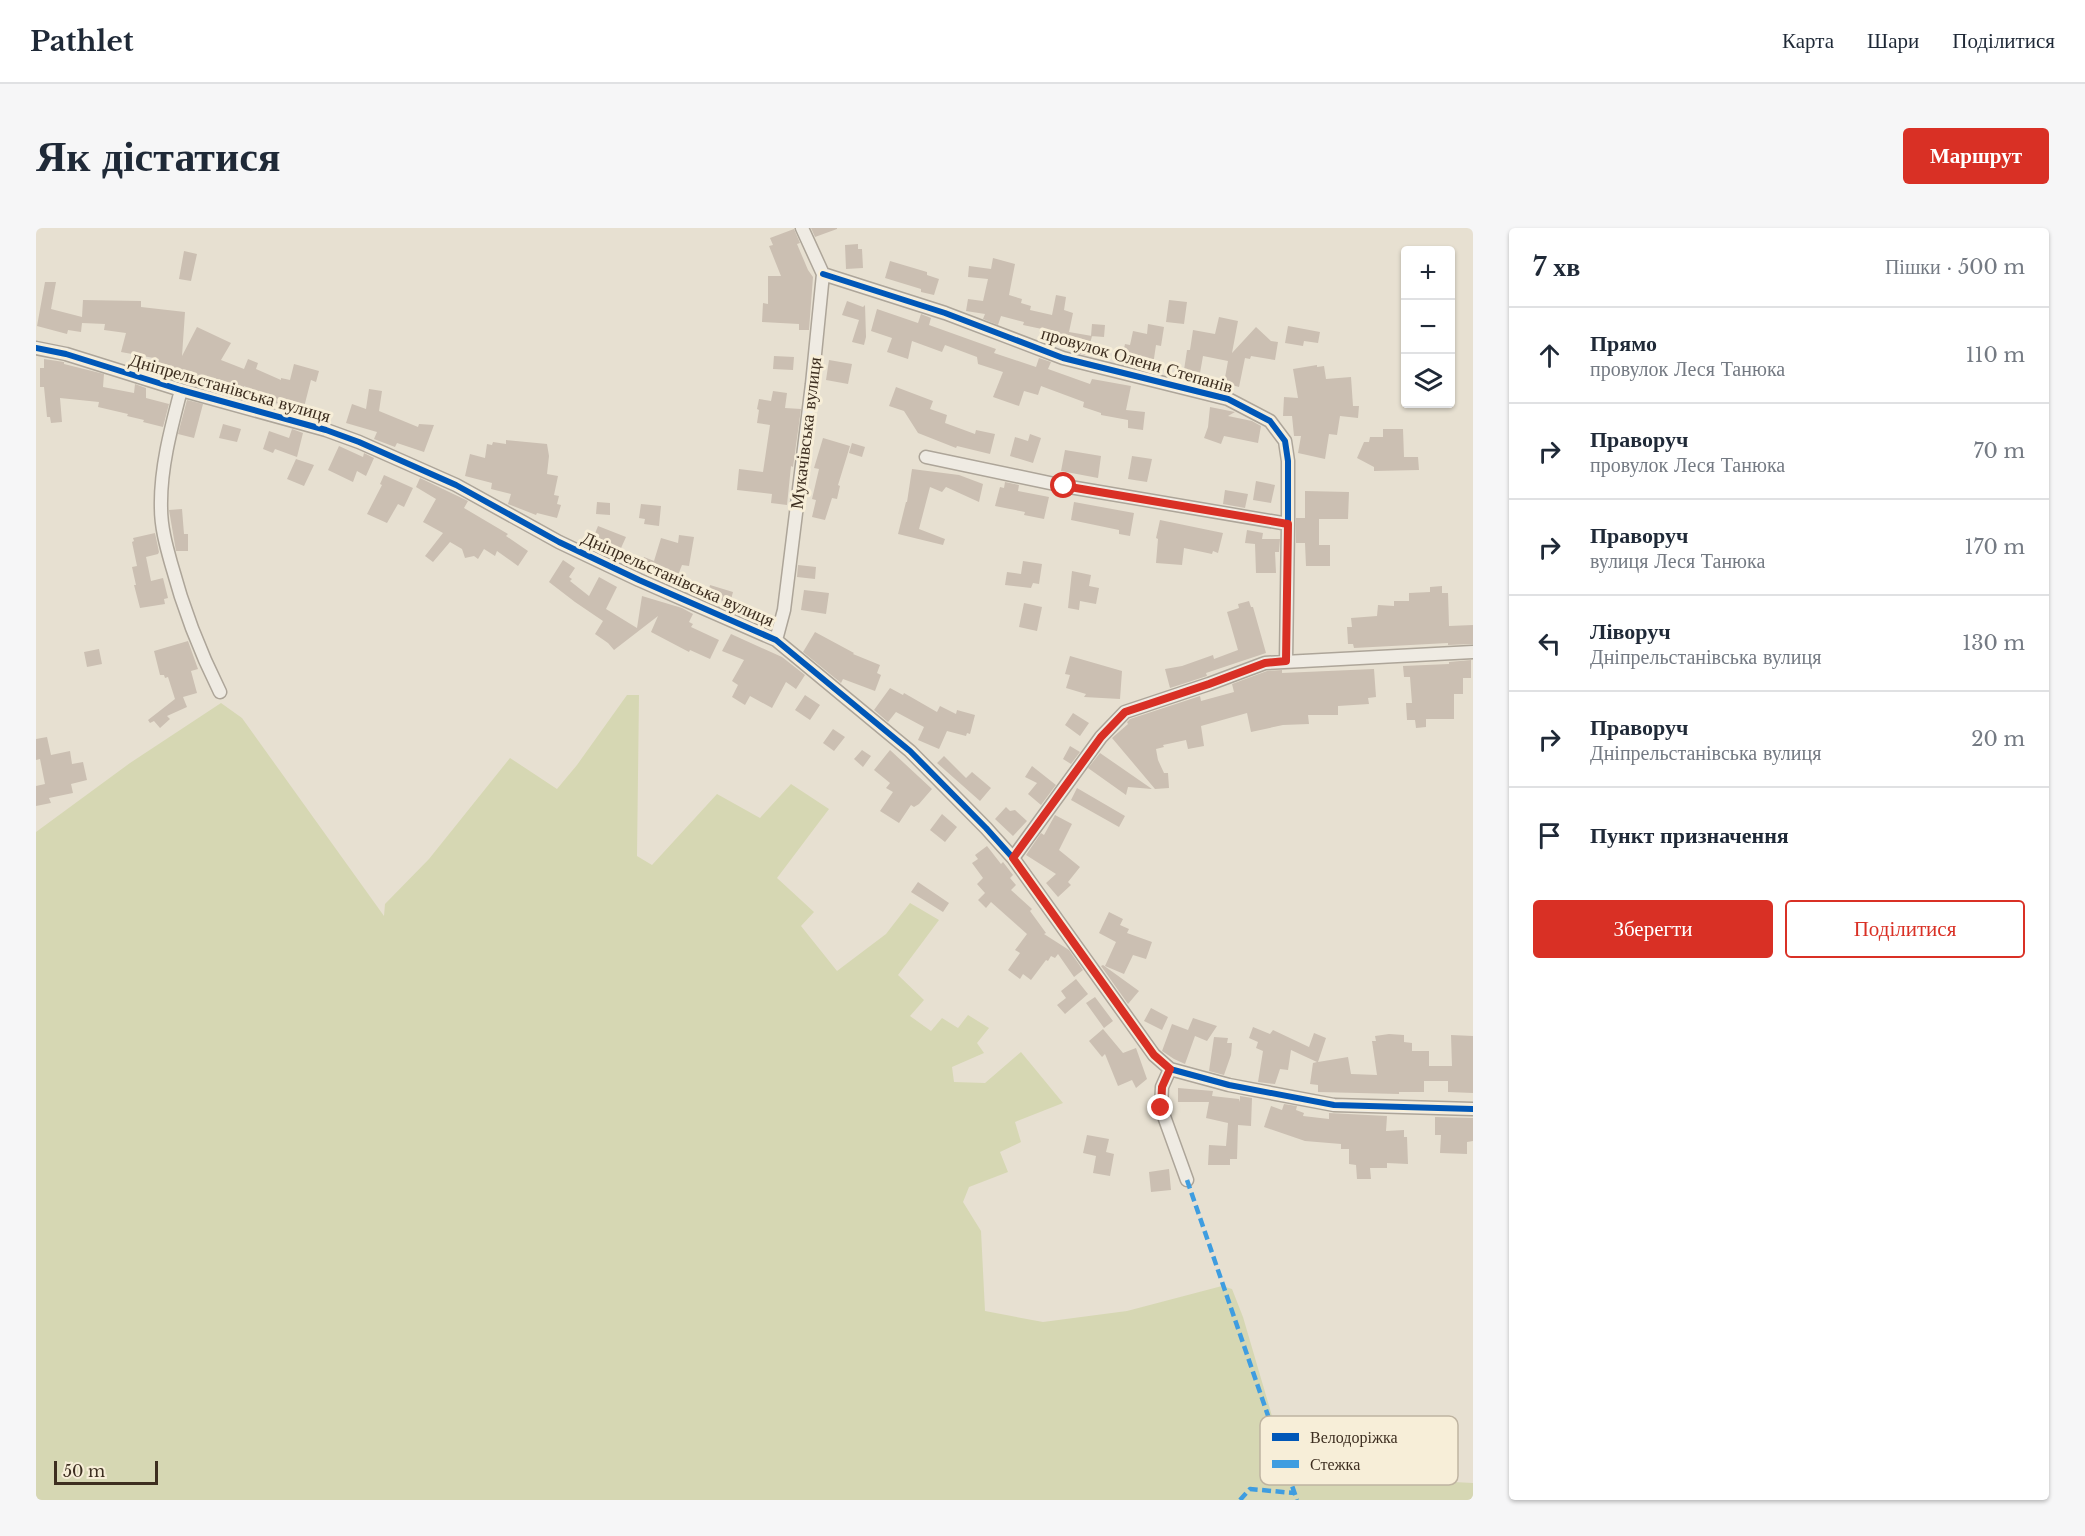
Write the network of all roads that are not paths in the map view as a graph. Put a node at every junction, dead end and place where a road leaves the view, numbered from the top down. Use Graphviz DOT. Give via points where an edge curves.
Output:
graph roads {
  1 [pos="802,228"];
  2 [pos="823,274"];
  3 [pos="36,348"];
  4 [pos="181,390"];
  5 [pos="926,457"];
  6 [pos="1288,524"];
  7 [pos="776,640"];
  8 [pos="1473,652"];
  9 [pos="1286,661"];
  10 [pos="220,692"];
  11 [pos="1013,858"];
  12 [pos="1170,1069"];
  13 [pos="1473,1109"];
  14 [pos="1187,1180"];
  1 -- 2 [label="street"];
  2 -- 6 [label="street, провулок Олени Степанів" via="945,313 1064,358 1228,399 1270,422 1285,441"];
  2 -- 7 [label="street, Мукачівська вулиця" via="786,599"];
  3 -- 4 [label="street, Дніпрельстанівська вулиця"];
  4 -- 7 [label="street, Дніпрельстанівська вулиця" via="326,430 368,447 456,485 559,542"];
  4 -- 10 [label="street, Дніпрельстанівська вулиця" via="162,482 163,532 181,601"];
  5 -- 6 [label="street" via="1064,486"];
  6 -- 9 [label="street, провулок Олени Степанів"];
  7 -- 11 [label="street, Дніпрельстанівська вулиця" via="910,751"];
  8 -- 9 [label="street"];
  9 -- 11 [label="street" via="1265,663 1125,712 1101,737"];
  11 -- 12 [label="street, Дніпрельстанівська вулиця" via="1154,1055"];
  12 -- 13 [label="street, Дніпрельстанівська вулиця" via="1334,1105"];
  12 -- 14 [label="street" via="1162,1087 1161,1108"];
}
